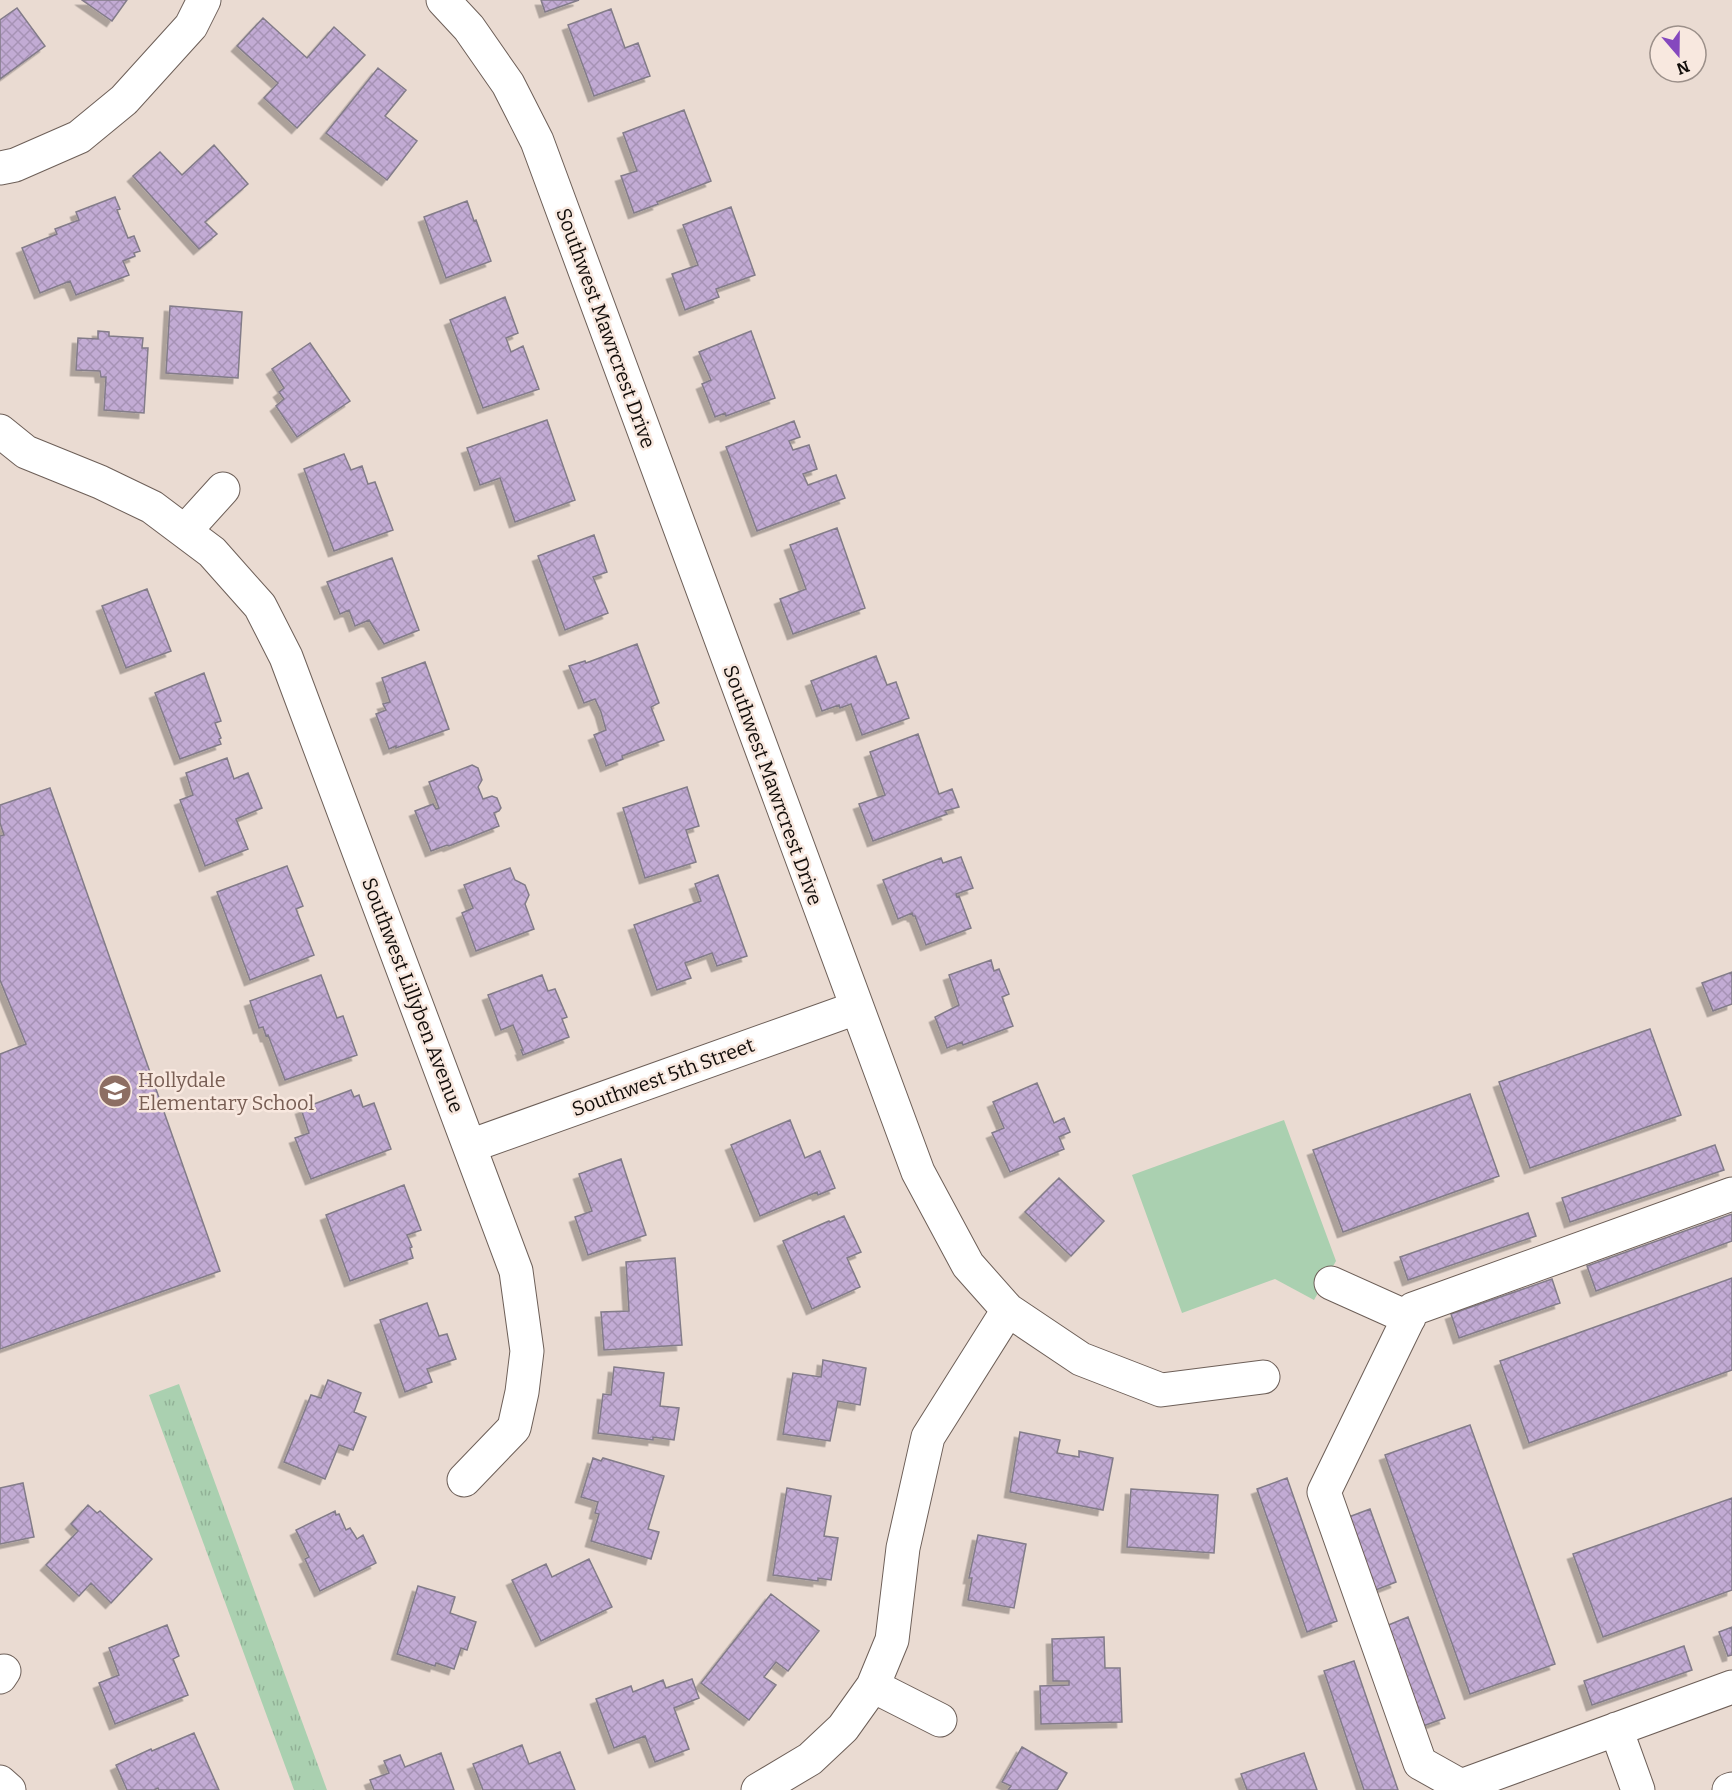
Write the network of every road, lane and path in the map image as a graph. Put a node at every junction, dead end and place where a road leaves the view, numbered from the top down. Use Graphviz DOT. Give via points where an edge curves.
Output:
graph roads {
  1 [pos="204,0"];
  2 [pos="443,0"];
  3 [pos="0,168"];
  4 [pos="0,431"];
  5 [pos="223,489"];
  6 [pos="185,531"];
  7 [pos="856,1008"];
  8 [pos="470,1146"];
  9 [pos="1732,1194"];
  10 [pos="1331,1284"];
  11 [pos="1008,1310"];
  12 [pos="1409,1318"];
  13 [pos="1263,1377"];
  14 [pos="464,1480"];
  15 [pos="873,1686"];
  16 [pos="1732,1687"];
  17 [pos="940,1720"];
  18 [pos="1616,1729"];
  19 [pos="0,1782"];
  20 [pos="9,1790"];
  21 [pos="758,1790"];
  22 [pos="1638,1790"];
  1 -- 3 [label="street" via="191,26 124,100 79,137"];
  2 -- 7 [label="street, Southwest Mawrcrest Drive" via="469,28 508,84 537,141"];
  4 -- 6 [label="street, Southwest Lillyben Avenue" via="26,452 152,507"];
  5 -- 6 [label="street"];
  6 -- 8 [label="street, Southwest Lillyben Avenue" via="212,552 260,606 286,657"];
  7 -- 8 [label="street, Southwest 5th Street"];
  7 -- 11 [label="street, Southwest Mawrcrest Drive" via="918,1172 968,1265"];
  8 -- 14 [label="street, Southwest Lillyben Avenue" via="516,1271 527,1351 514,1428"];
  9 -- 12 [label="street" via="1413,1309"];
  10 -- 12 [label="street"];
  11 -- 13 [label="street, Southwest Mawrcrest Drive" via="1081,1359 1161,1390"];
  11 -- 15 [label="street" via="928,1437 903,1548 892,1640"];
  12 -- 18 [label="street" via="1324,1492 1420,1763 1461,1786"];
  15 -- 17 [label="street"];
  15 -- 21 [label="street" via="843,1728 810,1759"];
  16 -- 18 [label="street"];
  18 -- 22 [label="street"];
  19 -- 20 [label="street"];
}
